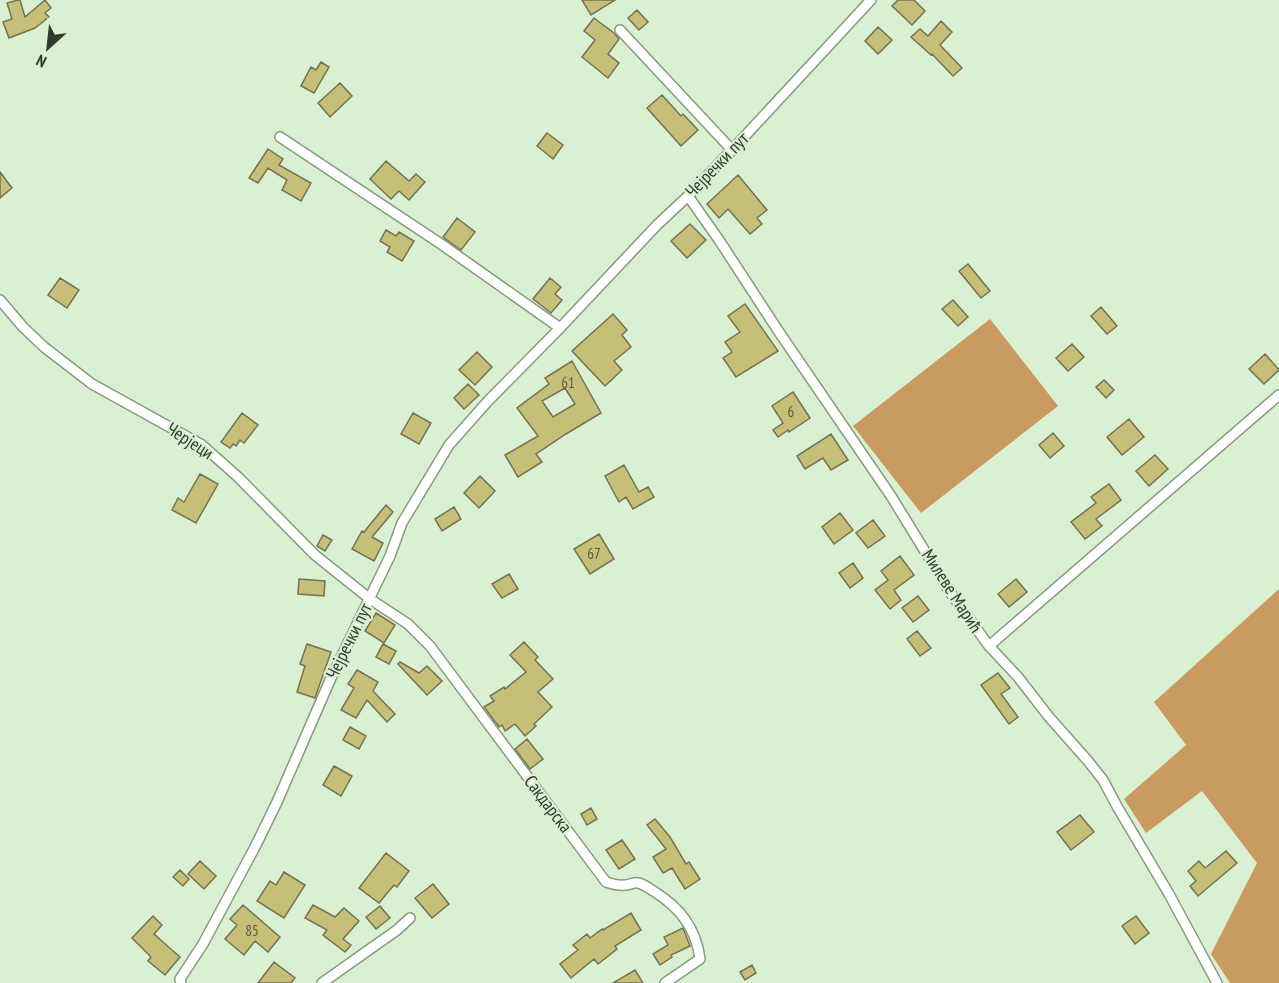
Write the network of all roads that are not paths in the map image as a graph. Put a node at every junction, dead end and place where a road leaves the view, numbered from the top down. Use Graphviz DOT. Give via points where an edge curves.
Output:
graph roads {
  1 [pos="868,1"];
  2 [pos="620,30"];
  3 [pos="280,138"];
  4 [pos="732,150"];
  5 [pos="688,196"];
  6 [pos="0,300"];
  7 [pos="560,328"];
  8 [pos="1279,395"];
  9 [pos="370,598"];
  10 [pos="988,646"];
  11 [pos="410,918"];
  12 [pos="179,982"];
  13 [pos="322,983"];
  14 [pos="665,983"];
  15 [pos="1217,983"];
  1 -- 4 [label="street, Чејречки пут"];
  2 -- 4 [label="street"];
  3 -- 7 [label="street"];
  4 -- 5 [label="street, Чејречки пут"];
  5 -- 7 [label="street, Чејречки пут"];
  5 -- 10 [label="street, Милеве Мaрић"];
  6 -- 9 [label="street, Черјеци" via="44,348 92,384 202,445 315,555"];
  7 -- 9 [label="street, Чејречки пут" via="449,445 402,523"];
  8 -- 10 [label="street"];
  9 -- 12 [label="street, Чејречки пут" via="255,847"];
  9 -- 14 [label="street, Сакдарска" via="408,624 430,646 606,882 638,883 682,914 696,941 699,959"];
  10 -- 15 [label="street, Милеве Мaрић" via="1103,780"];
  11 -- 13 [label="street"];
}
